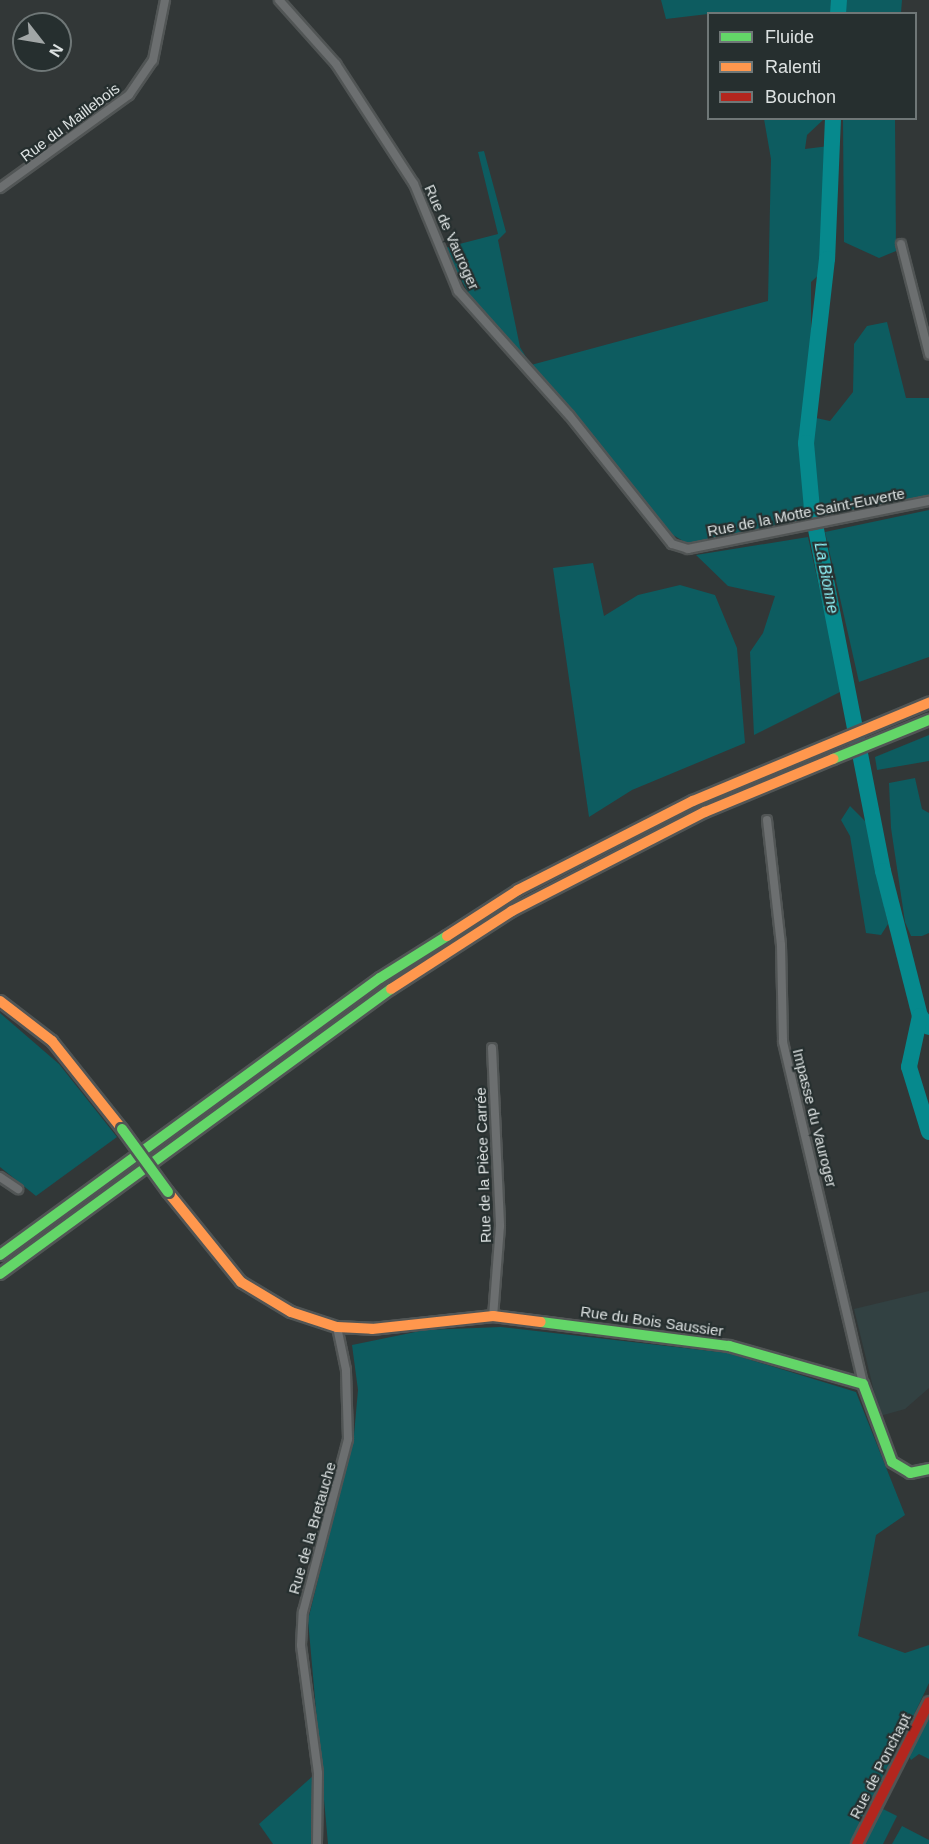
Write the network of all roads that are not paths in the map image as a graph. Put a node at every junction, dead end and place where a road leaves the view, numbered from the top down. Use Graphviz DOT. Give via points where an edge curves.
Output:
graph roads {
  1 [pos="165,0"];
  2 [pos="279,0"];
  3 [pos="0,188"];
  4 [pos="901,244"];
  5 [pos="929,354"];
  6 [pos="929,501"];
  7 [pos="688,549"];
  8 [pos="929,703"];
  9 [pos="929,720"];
  10 [pos="767,820"];
  11 [pos="0,1001"];
  12 [pos="492,1048"];
  13 [pos="0,1177"];
  14 [pos="18,1188"];
  15 [pos="0,1255"];
  16 [pos="0,1274"];
  17 [pos="493,1316"];
  18 [pos="337,1327"];
  19 [pos="863,1384"];
  20 [pos="929,1469"];
  21 [pos="929,1702"];
  22 [pos="317,1844"];
  23 [pos="857,1844"];
  1 -- 3 [label="street, Rue du Maillebois" via="153,60 129,95"];
  2 -- 7 [label="street, Rue de Vauroger" via="336,64 414,184 464,300 568,415 672,544"];
  4 -- 5 [label="street"];
  6 -- 7 [label="street, Rue de la Motte Saint-Euverte"];
  8 -- 15 [label="main road" via="627,831 465,922"];
  9 -- 16 [label="main road" via="639,843 512,911 374,1000"];
  10 -- 19 [label="street, Impasse du Vauroger" via="781,945 783,1042"];
  11 -- 18 [label="main road, Rue du Bois Saussier, bridge" via="52,1041 241,1282 273,1304"];
  12 -- 17 [label="street, Rue de la Pièce Carrée" via="500,1226"];
  13 -- 14 [label="street"];
  17 -- 18 [label="main road, Rue du Bois Saussier" via="372,1329"];
  17 -- 19 [label="main road, Rue du Bois Saussier" via="729,1347"];
  18 -- 22 [label="street, Rue de la Bretauche" via="346,1370 348,1439 303,1612 301,1645 318,1773"];
  19 -- 20 [label="main road" via="884,1447 902,1470"];
  21 -- 23 [label="main road, Rue de Ponchapt"];
}
